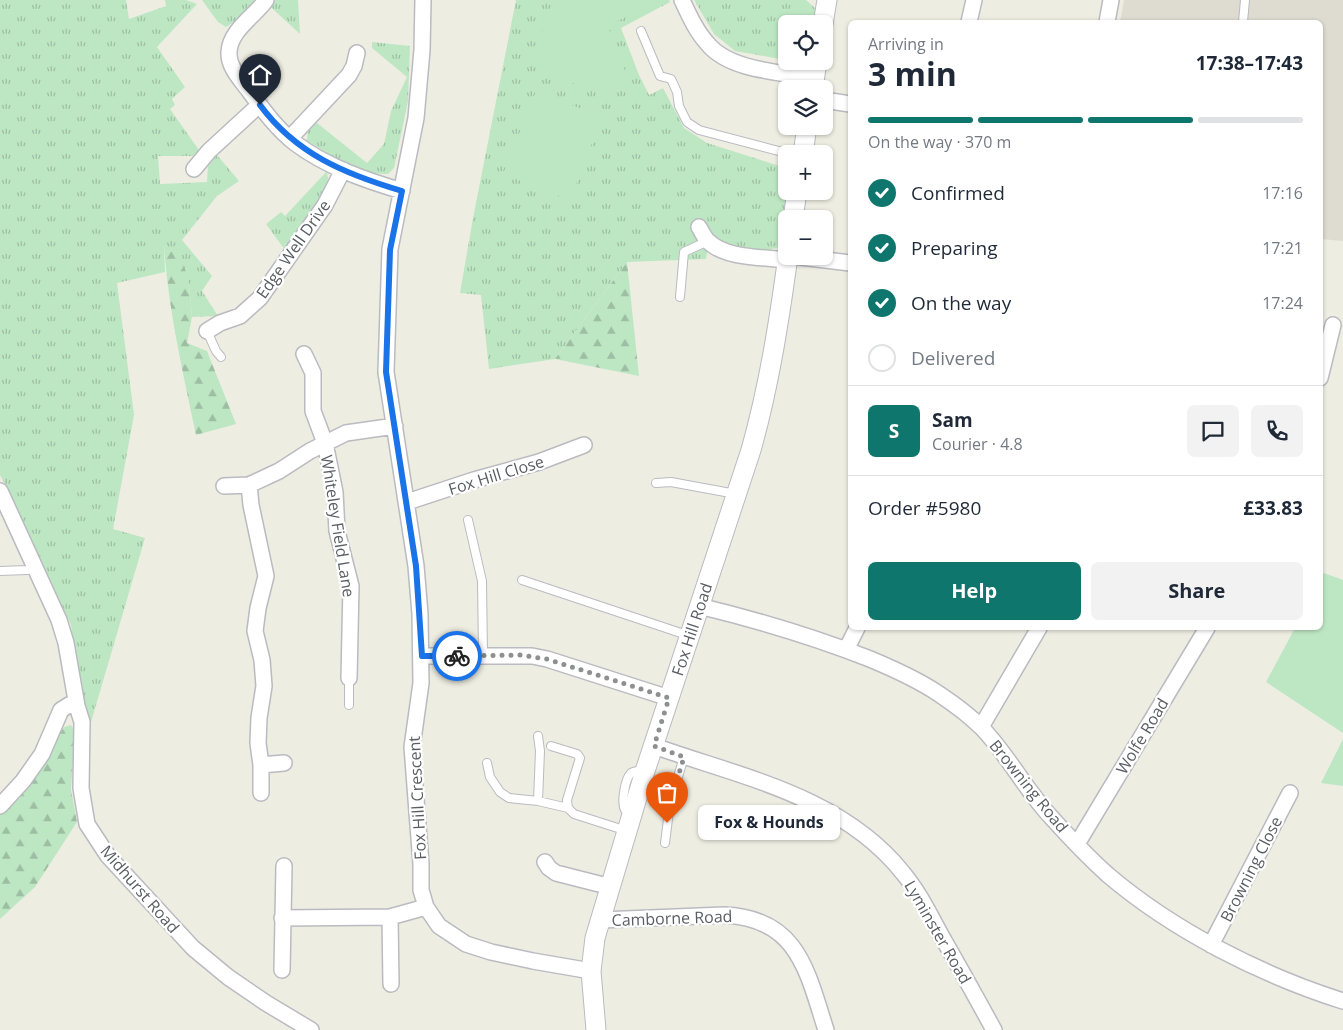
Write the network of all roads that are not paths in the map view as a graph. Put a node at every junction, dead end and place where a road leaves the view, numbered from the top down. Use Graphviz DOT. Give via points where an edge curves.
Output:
graph roads {
  1 [pos="266,0"];
  2 [pos="423,0"];
  3 [pos="682,0"];
  4 [pos="826,0"];
  5 [pos="974,0"];
  6 [pos="1111,0"];
  7 [pos="1245,0"];
  8 [pos="824,15"];
  9 [pos="970,20"];
  10 [pos="1107,20"];
  11 [pos="1243,20"];
  12 [pos="641,31"];
  13 [pos="357,53"];
  14 [pos="815,76"];
  15 [pos="833,101"];
  16 [pos="848,104"];
  17 [pos="260,105"];
  18 [pos="290,138"];
  19 [pos="778,151"];
  20 [pos="194,169"];
  21 [pos="343,170"];
  22 [pos="402,191"];
  23 [pos="699,227"];
  24 [pos="708,241"];
  25 [pos="778,257"];
  26 [pos="833,261"];
  27 [pos="848,263"];
  28 [pos="788,265"];
  29 [pos="680,297"];
  30 [pos="1332,324"];
  31 [pos="207,331"];
  32 [pos="304,354"];
  33 [pos="221,357"];
  34 [pos="1323,364"];
  35 [pos="395,426"];
  36 [pos="325,443"];
  37 [pos="584,445"];
  38 [pos="656,483"];
  39 [pos="248,484"];
  40 [pos="224,486"];
  41 [pos="0,492"];
  42 [pos="736,494"];
  43 [pos="407,502"];
  44 [pos="468,520"];
  45 [pos="36,568"];
  46 [pos="0,571"];
  47 [pos="522,580"];
  48 [pos="699,606"];
  49 [pos="856,630"];
  50 [pos="1038,630"];
  51 [pos="1206,630"];
  52 [pos="690,636"];
  53 [pos="846,650"];
  54 [pos="483,655"];
  55 [pos="422,656"];
  56 [pos="349,678"];
  57 [pos="669,698"];
  58 [pos="349,705"];
  59 [pos="77,706"];
  60 [pos="981,727"];
  61 [pos="538,736"];
  62 [pos="551,746"];
  63 [pos="654,746"];
  64 [pos="684,757"];
  65 [pos="284,763"];
  66 [pos="488,763"];
  67 [pos="261,765"];
  68 [pos="261,793"];
  69 [pos="1290,793"];
  70 [pos="538,801"];
  71 [pos="0,806"];
  72 [pos="568,808"];
  73 [pos="627,831"];
  74 [pos="665,842"];
  75 [pos="1077,844"];
  76 [pos="545,862"];
  77 [pos="284,866"];
  78 [pos="611,888"];
  79 [pos="426,907"];
  80 [pos="390,917"];
  81 [pos="282,918"];
  82 [pos="600,920"];
  83 [pos="1211,944"];
  84 [pos="282,970"];
  85 [pos="591,971"];
  86 [pos="391,984"];
  87 [pos="1343,1001"];
  88 [pos="311,1030"];
  89 [pos="596,1030"];
  90 [pos="826,1030"];
  91 [pos="994,1030"];
  1 -- 17 [label="street" via="234,36 229,53 235,72"];
  2 -- 22 [label="street, Fox Hill Crescent" via="419,95"];
  3 -- 14 [label="street" via="708,45 735,64"];
  4 -- 8 [label="street"];
  5 -- 9 [label="street"];
  6 -- 10 [label="street"];
  7 -- 11 [label="lane"];
  12 -- 19 [label="lane" via="660,76 671,79 687,122 699,130"];
  13 -- 18 [label="street" via="349,75"];
  15 -- 16 [label="street"];
  17 -- 18 [label="street"];
  17 -- 20 [label="street"];
  18 -- 21 [label="street" via="310,153"];
  21 -- 22 [label="street"];
  21 -- 31 [label="street, Edge Well Drive" via="324,205 260,298 240,316"];
  22 -- 35 [label="street, Fox Hill Crescent" via="391,243 386,372"];
  23 -- 24 [label="street"];
  24 -- 25 [label="street" via="728,252"];
  24 -- 29 [label="lane" via="684,252"];
  26 -- 27 [label="street"];
  28 -- 42 [label="street, Fox Hill Road" via="764,405"];
  30 -- 34 [label="street"];
  31 -- 33 [label="lane"];
  32 -- 36 [label="street, Whiteley Field Lane" via="317,372 313,411"];
  35 -- 36 [label="street" via="346,433"];
  35 -- 43 [label="street, Fox Hill Crescent"];
  36 -- 39 [label="street" via="279,471"];
  36 -- 56 [label="street, Whiteley Field Lane" via="335,492 337,531 351,586 343,640"];
  37 -- 43 [label="street, Fox Hill Close"];
  38 -- 42 [label="lane" via="671,482"];
  39 -- 40 [label="street"];
  39 -- 67 [label="street" via="266,576 255,631 264,686 258,743"];
  41 -- 45 [label="street, Midhurst Road"];
  42 -- 48 [label="street, Fox Hill Road"];
  43 -- 55 [label="street, Fox Hill Crescent" via="416,566"];
  44 -- 54 [label="lane" via="482,581"];
  45 -- 46 [label="lane"];
  45 -- 59 [label="street, Midhurst Road" via="66,643"];
  47 -- 52 [label="lane"];
  48 -- 52 [label="street, Fox Hill Road"];
  48 -- 53 [label="street, Browning Road"];
  49 -- 53 [label="street"];
  50 -- 60 [label="street"];
  51 -- 75 [label="street, Wolfe Road"];
  52 -- 57 [label="street, Fox Hill Road"];
  53 -- 60 [label="street, Browning Road" via="921,682"];
  54 -- 55 [label="street"];
  54 -- 57 [label="street" via="547,659"];
  55 -- 79 [label="street, Fox Hill Crescent" via="412,747 421,890"];
  56 -- 58 [label="lane, Whiteley Field Lane"];
  57 -- 63 [label="street, Fox Hill Road"];
  59 -- 71 [label="street" via="69,705 61,710 42,754"];
  59 -- 88 [label="street, Midhurst Road" via="82,722 80,788 87,824 108,856 193,948 251,992"];
  60 -- 75 [label="street, Browning Road" via="1049,815"];
  61 -- 70 [label="lane"];
  62 -- 72 [label="lane" via="577,754 580,758 567,800"];
  63 -- 64 [label="street, Lyminster Road"];
  63 -- 73 [label="street, Fox Hill Road"];
  64 -- 74 [label="lane" via="670,803"];
  64 -- 91 [label="street, Lyminster Road" via="799,796 823,807 871,839 888,855 921,898"];
  65 -- 67 [label="street"];
  66 -- 70 [label="lane" via="490,777 500,792 509,798"];
  67 -- 68 [label="street"];
  69 -- 83 [label="street, Browning Close"];
  70 -- 72 [label="lane"];
  72 -- 73 [label="lane" via="574,814"];
  73 -- 78 [label="street, Fox Hill Road"];
  75 -- 83 [label="street, Browning Road" via="1138,898"];
  76 -- 78 [label="street" via="556,873"];
  77 -- 81 [label="street"];
  78 -- 82 [label="street, Fox Hill Road"];
  79 -- 80 [label="street"];
  79 -- 85 [label="street, Fox Hill Crescent" via="439,926 466,944 491,952"];
  80 -- 81 [label="street"];
  80 -- 86 [label="street"];
  81 -- 84 [label="street"];
  82 -- 85 [label="street, Fox Hill Road"];
  82 -- 90 [label="street, Camborne Road" via="724,915 742,916 771,926 797,952 808,973"];
  83 -- 87 [label="street, Browning Road" via="1292,983"];
  85 -- 89 [label="street, Fox Hill Road"];
}
